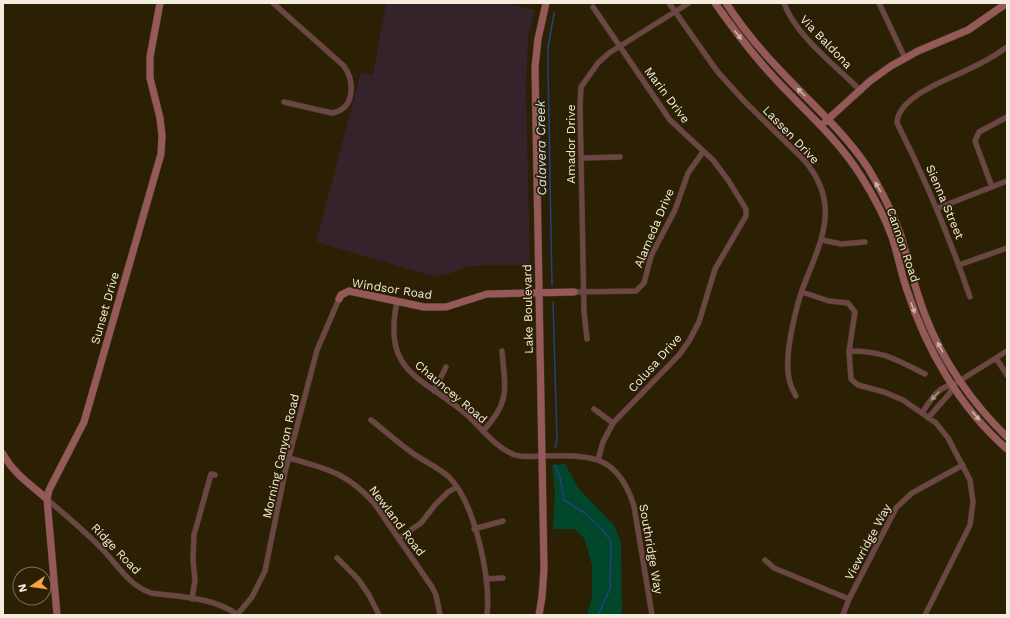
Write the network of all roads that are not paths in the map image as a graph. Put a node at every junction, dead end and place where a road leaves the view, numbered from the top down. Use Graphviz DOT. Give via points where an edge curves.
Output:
graph roads {
  1 [pos="160,3"];
  2 [pos="273,3"];
  3 [pos="546,3"];
  4 [pos="669,3"];
  5 [pos="688,3"];
  6 [pos="715,3"];
  7 [pos="726,3"];
  8 [pos="784,3"];
  9 [pos="879,3"];
  10 [pos="1007,3"];
  11 [pos="593,7"];
  12 [pos="675,12"];
  13 [pos="620,46"];
  14 [pos="1007,47"];
  15 [pos="905,58"];
  16 [pos="860,90"];
  17 [pos="284,102"];
  18 [pos="1007,118"];
  19 [pos="828,120"];
  20 [pos="822,125"];
  21 [pos="703,152"];
  22 [pos="620,157"];
  23 [pos="581,158"];
  24 [pos="1007,181"];
  25 [pos="992,187"];
  26 [pos="938,208"];
  27 [pos="746,209"];
  28 [pos="822,240"];
  29 [pos="865,242"];
  30 [pos="1007,248"];
  31 [pos="959,265"];
  32 [pos="539,292"];
  33 [pos="574,292"];
  34 [pos="583,292"];
  35 [pos="802,292"];
  36 [pos="970,297"];
  37 [pos="339,299"];
  38 [pos="397,302"];
  39 [pos="588,339"];
  40 [pos="502,351"];
  41 [pos="849,351"];
  42 [pos="1007,351"];
  43 [pos="996,358"];
  44 [pos="446,367"];
  45 [pos="924,374"];
  46 [pos="1007,375"];
  47 [pos="960,380"];
  48 [pos="953,385"];
  49 [pos="434,391"];
  50 [pos="796,396"];
  51 [pos="594,409"];
  52 [pos="922,413"];
  53 [pos="928,418"];
  54 [pos="371,420"];
  55 [pos="614,423"];
  56 [pos="483,431"];
  57 [pos="1007,437"];
  58 [pos="1007,449"];
  59 [pos="3,454"];
  60 [pos="568,455"];
  61 [pos="542,456"];
  62 [pos="289,458"];
  63 [pos="598,460"];
  64 [pos="963,465"];
  65 [pos="215,475"];
  66 [pos="456,488"];
  67 [pos="47,499"];
  68 [pos="503,521"];
  69 [pos="474,529"];
  70 [pos="399,538"];
  71 [pos="337,558"];
  72 [pos="765,560"];
  73 [pos="503,578"];
  74 [pos="486,579"];
  75 [pos="192,599"];
  76 [pos="849,599"];
  77 [pos="57,615"];
  78 [pos="237,615"];
  79 [pos="379,615"];
  80 [pos="440,615"];
  81 [pos="487,615"];
  82 [pos="539,615"];
  83 [pos="652,615"];
  84 [pos="843,615"];
  85 [pos="926,615"];
  1 -- 67 [label="main road, Sunset Drive" via="150,57 150,78 160,118 161,154 84,422"];
  2 -- 17 [label="street" via="344,66 351,79 351,91 345,107 340,111 332,113"];
  3 -- 32 [label="main road, Lake Boulevard" via="535,67"];
  4 -- 12 [label="street, Lassen Drive"];
  5 -- 12 [label="street, Amador Drive"];
  6 -- 20 [label="main road, Cannon Road, one-way" via="737,35 769,72"];
  19 -- 7 [label="main road, Cannon Road, one-way" via="776,66 744,29"];
  8 -- 16 [label="street, Via Baldona" via="788,16 797,28"];
  9 -- 15 [label="street"];
  10 -- 15 [label="main road" via="968,30"];
  11 -- 13 [label="street, Marin Drive"];
  12 -- 13 [label="street, Amador Drive"];
  12 -- 28 [label="street, Lassen Drive" via="721,76 811,168 820,182 826,206 826,224"];
  13 -- 21 [label="street, Marin Drive" via="670,120"];
  13 -- 23 [label="street, Amador Drive" via="598,63 581,87"];
  14 -- 26 [label="street, Sienna Street" via="920,93 907,103 898,115 897,123"];
  15 -- 16 [label="main road"];
  16 -- 19 [label="main road"];
  18 -- 25 [label="street" via="979,132 975,141"];
  19 -- 20 [label="main road"];
  47 -- 19 [label="main road, Cannon Road, one-way" via="925,316 900,236 884,197 867,168"];
  20 -- 48 [label="main road, Cannon Road, one-way" via="841,147 877,201 892,238 918,319 931,348"];
  21 -- 27 [label="street, Marin Drive" via="713,160"];
  21 -- 34 [label="street, Alameda Drive" via="688,173 675,210 651,256 644,284 636,290"];
  22 -- 23 [label="street"];
  23 -- 34 [label="street, Amador Drive"];
  24 -- 25 [label="street"];
  25 -- 26 [label="street"];
  26 -- 31 [label="street, Sienna Street"];
  27 -- 55 [label="street, Colusa Drive" via="746,216 715,269 699,322 689,341 679,355"];
  28 -- 29 [label="street" via="840,244"];
  28 -- 35 [label="street, Lassen Drive"];
  30 -- 31 [label="street"];
  31 -- 36 [label="street, Sienna Street"];
  32 -- 33 [label="main road, Alameda Drive"];
  32 -- 38 [label="main road, Windsor Road" via="487,294 446,307 424,307"];
  32 -- 61 [label="main road, Lake Boulevard"];
  33 -- 34 [label="street, Alameda Drive"];
  34 -- 39 [label="street, Amador Drive"];
  35 -- 41 [label="street" via="829,301 848,303 855,312"];
  35 -- 50 [label="street, Lassen Drive" via="792,325 787,362 787,375"];
  37 -- 38 [label="main road, Windsor Road" via="349,291"];
  37 -- 62 [label="street, Morning Canyon Road" via="318,350"];
  38 -- 49 [label="street, Chauncey Road" via="393,322 396,348 411,374"];
  40 -- 56 [label="street" via="504,399 497,416"];
  41 -- 45 [label="street" via="869,351 888,355"];
  41 -- 52 [label="street" via="851,379 858,385 903,400"];
  42 -- 43 [label="street"];
  43 -- 46 [label="street"];
  43 -- 47 [label="street"];
  44 -- 49 [label="street"];
  47 -- 48 [label="street"];
  47 -- 57 [label="main road, Cannon Road" via="980,408"];
  48 -- 52 [label="street, one-way" via="941,389"];
  48 -- 53 [label="street" via="950,393"];
  48 -- 58 [label="main road, Cannon Road, one-way" via="974,414"];
  49 -- 56 [label="street, Chauncey Road" via="467,415"];
  51 -- 55 [label="street"];
  52 -- 53 [label="street"];
  53 -- 64 [label="street" via="944,433"];
  54 -- 66 [label="street" via="411,453 449,478"];
  55 -- 63 [label="street, Colusa Drive" via="603,442"];
  56 -- 61 [label="street, Chauncey Road" via="499,446 516,455"];
  59 -- 67 [label="main road, Ridge Road" via="8,464 23,480"];
  60 -- 61 [label="street, Chauncey Road"];
  60 -- 63 [label="street, Southridge Way"];
  61 -- 82 [label="main road, Lake Boulevard" via="544,569"];
  62 -- 70 [label="street, Newland Road" via="331,470 351,481 374,503"];
  62 -- 78 [label="street, Morning Canyon Road" via="265,571 252,597"];
  63 -- 83 [label="street, Southridge Way" via="609,464 630,492"];
  64 -- 76 [label="street, Viewridge Way" via="912,493 896,508"];
  64 -- 85 [label="street" via="970,480 973,502 970,526"];
  65 -- 75 [label="street" via="211,474 194,535 195,580"];
  66 -- 69 [label="street" via="470,512"];
  66 -- 70 [label="street" via="435,505 422,523"];
  67 -- 75 [label="street, Ridge Road" via="102,548 134,584 151,593"];
  67 -- 77 [label="main road, Sunset Drive"];
  68 -- 69 [label="street"];
  69 -- 74 [label="street"];
  70 -- 80 [label="street, Newland Road" via="432,587"];
  71 -- 79 [label="street" via="358,579"];
  72 -- 76 [label="street" via="774,568"];
  73 -- 74 [label="street"];
  74 -- 81 [label="street"];
  75 -- 78 [label="street, Ridge Road" via="225,606"];
  76 -- 84 [label="street, Viewridge Way"];
}
